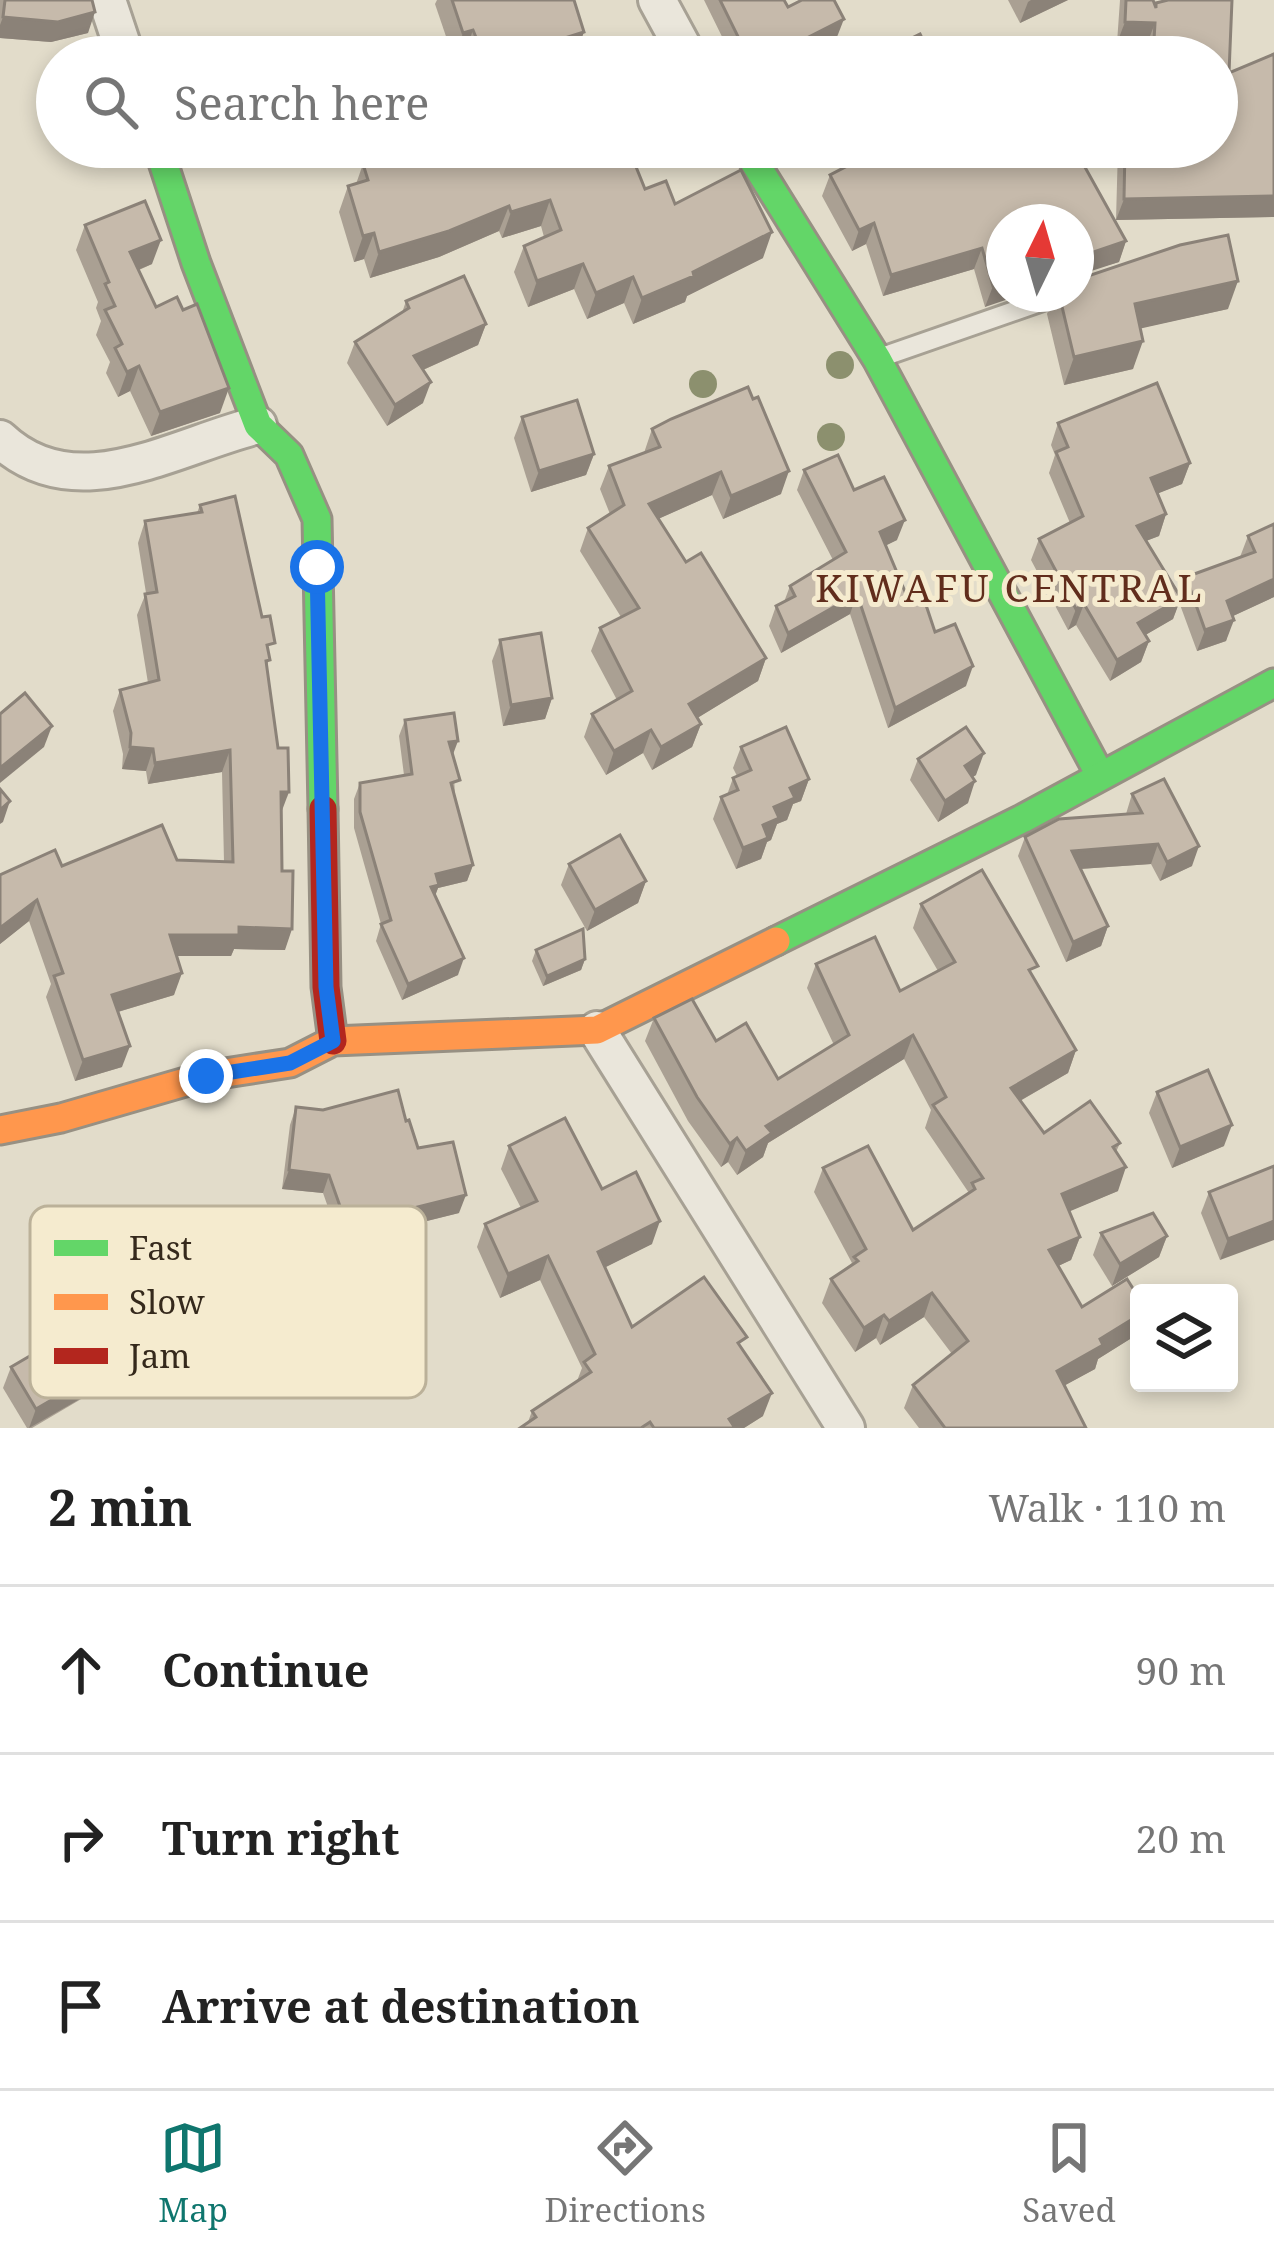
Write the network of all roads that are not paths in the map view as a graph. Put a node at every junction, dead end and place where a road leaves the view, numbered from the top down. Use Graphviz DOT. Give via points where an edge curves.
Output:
graph roads {
  1 [pos="107,0"];
  2 [pos="657,0"];
  3 [pos="119,36"];
  4 [pos="677,36"];
  5 [pos="165,168"];
  6 [pos="758,168"];
  7 [pos="1012,312"];
  8 [pos="877,359"];
  9 [pos="258,425"];
  10 [pos="0,439"];
  11 [pos="1274,683"];
  12 [pos="1100,775"];
  13 [pos="597,1030"];
  14 [pos="333,1041"];
  15 [pos="0,1130"];
  16 [pos="846,1428"];
  1 -- 3 [label="street"];
  2 -- 4 [label="street"];
  5 -- 9 [label="street"];
  6 -- 8 [label="street"];
  7 -- 8 [label="lane"];
  8 -- 12 [label="street"];
  9 -- 10 [label="street" via="95,474 39,463"];
  9 -- 14 [label="street" via="290,455 317,519"];
  11 -- 12 [label="street"];
  12 -- 13 [label="street"];
  13 -- 14 [label="street"];
  13 -- 16 [label="street"];
  14 -- 15 [label="street" via="290,1063 206,1076"];
}
